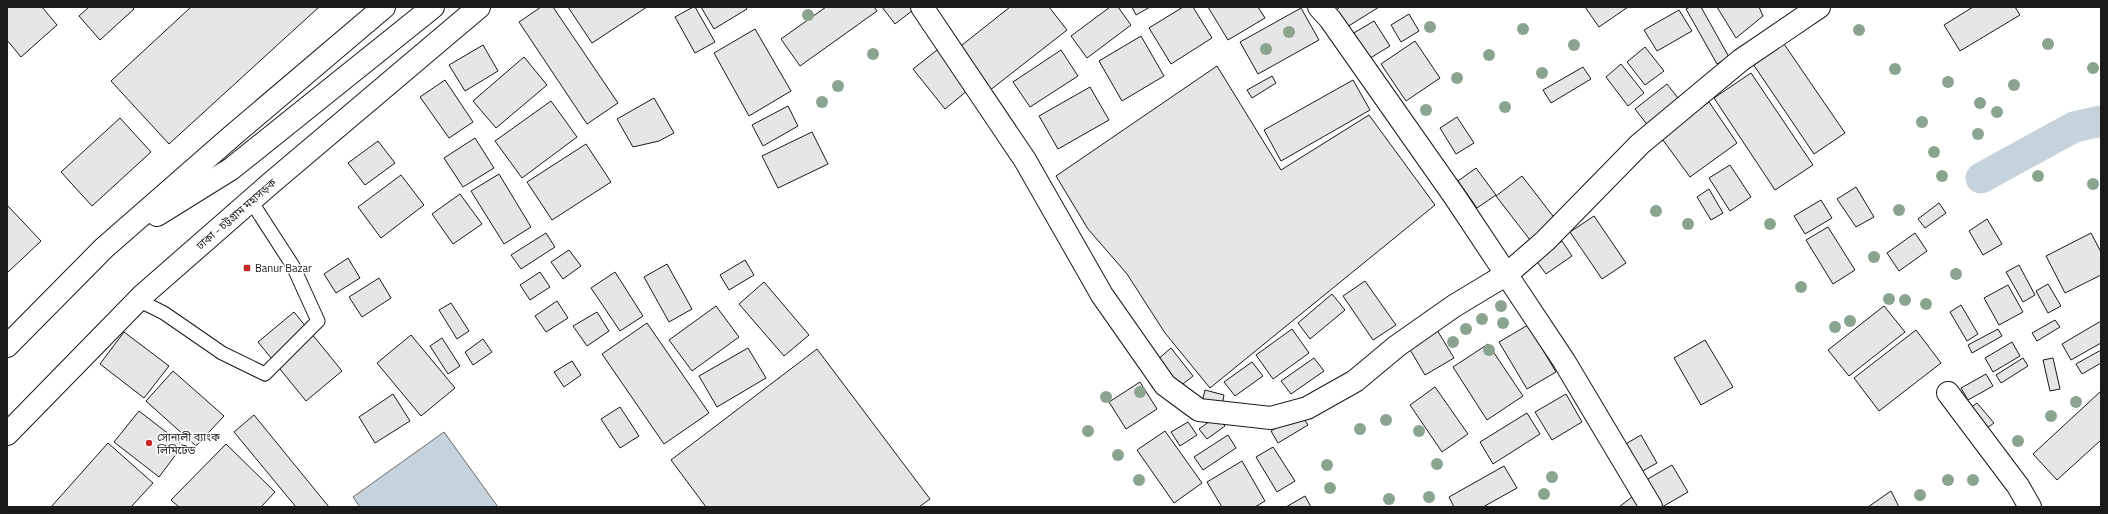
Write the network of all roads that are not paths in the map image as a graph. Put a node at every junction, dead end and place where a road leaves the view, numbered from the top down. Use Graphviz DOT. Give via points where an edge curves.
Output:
graph roads {
  1 [pos="384,7"];
  2 [pos="433,7"];
  3 [pos="479,7"];
  4 [pos="922,7"];
  5 [pos="1319,7"];
  6 [pos="1818,7"];
  7 [pos="251,201"];
  8 [pos="104,248"];
  9 [pos="1507,274"];
  10 [pos="138,300"];
  11 [pos="7,346"];
  12 [pos="1948,393"];
  13 [pos="7,434"];
  14 [pos="1651,507"];
  15 [pos="2030,507"];
  1 -- 8 [label="main road"];
  2 -- 8 [label="main road" via="231,169"];
  3 -- 7 [label="main road, ঢাকা - চট্টগ্রাম মহাসড়ক"];
  4 -- 9 [label="main road" via="1025,160 1102,295 1165,385 1199,410 1271,418 1307,408 1355,381 1422,328"];
  5 -- 9 [label="main road" via="1393,108"];
  6 -- 9 [label="main road" via="1741,60 1640,144 1545,241"];
  7 -- 10 [label="main road, ঢাকা - চট্টগ্রাম মহাসড়ক"];
  7 -- 10 [label="lane" via="293,266 318,321 265,374 222,353 164,313"];
  8 -- 11 [label="main road"];
  9 -- 14 [label="main road" via="1564,361"];
  10 -- 13 [label="main road, ঢাকা - চট্টগ্রাম মহাসড়ক"];
  12 -- 15 [label="main road" via="2018,486"];
}
